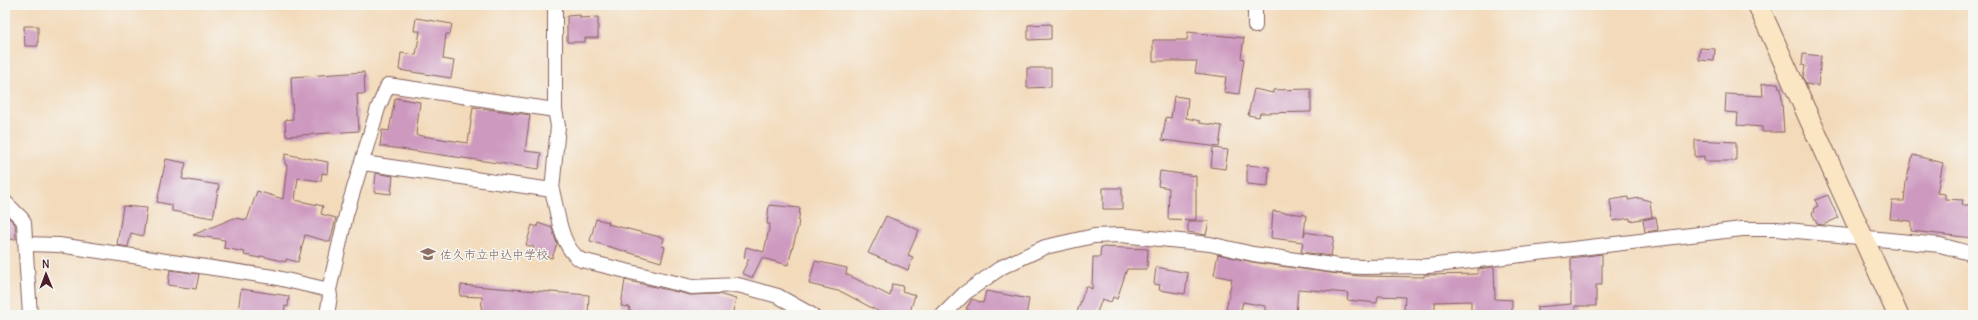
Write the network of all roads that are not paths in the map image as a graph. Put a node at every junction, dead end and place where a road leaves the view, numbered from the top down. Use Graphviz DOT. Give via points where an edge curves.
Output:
graph roads {
  1 [pos="555,5"];
  2 [pos="1255,5"];
  3 [pos="1758,5"];
  4 [pos="1255,26"];
  5 [pos="555,110"];
  6 [pos="363,163"];
  7 [pos="552,190"];
  8 [pos="5,202"];
  9 [pos="1863,238"];
  10 [pos="26,244"];
  11 [pos="1973,254"];
  12 [pos="329,290"];
  13 [pos="30,315"];
  14 [pos="327,315"];
  15 [pos="812,315"];
  16 [pos="943,315"];
  17 [pos="1898,315"];
  1 -- 5 [label="street"];
  2 -- 4 [label="street"];
  3 -- 9 [label="street"];
  5 -- 6 [label="street" via="388,85 378,108"];
  5 -- 7 [label="street" via="558,126"];
  6 -- 7 [label="street"];
  6 -- 12 [label="street" via="346,215"];
  7 -- 15 [label="street" via="565,240 572,254 581,260 692,287 738,285 778,296"];
  8 -- 10 [label="street" via="22,219"];
  9 -- 11 [label="street" via="1940,245"];
  9 -- 16 [label="street" via="1777,229 1742,229 1428,266 1363,267 1253,254 1210,244 1120,235 1094,236 1045,247 1002,267 965,293"];
  9 -- 17 [label="street"];
  10 -- 12 [label="street" via="59,245 299,282"];
  10 -- 13 [label="street"];
  12 -- 14 [label="street"];
}
